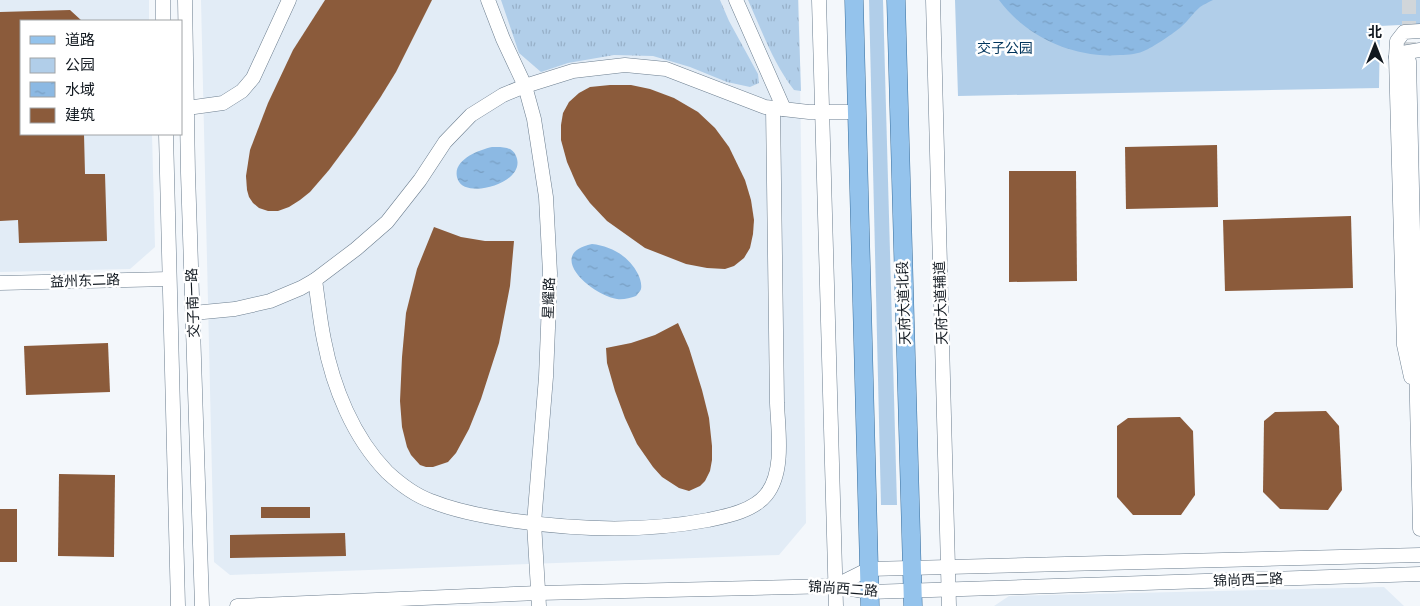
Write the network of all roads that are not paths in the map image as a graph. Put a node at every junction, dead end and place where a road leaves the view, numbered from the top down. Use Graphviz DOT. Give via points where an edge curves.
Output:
graph roads {
  1 [pos="163,0"];
  2 [pos="184,0"];
  3 [pos="289,0"];
  4 [pos="488,0"];
  5 [pos="736,0"];
  6 [pos="819,0"];
  7 [pos="854,0"];
  8 [pos="896,0"];
  9 [pos="933,0"];
  10 [pos="163,20"];
  11 [pos="1420,31"];
  12 [pos="1420,50"];
  13 [pos="1403,59"];
  14 [pos="525,86"];
  15 [pos="187,108"];
  16 [pos="778,108"];
  17 [pos="822,112"];
  18 [pos="857,112"];
  19 [pos="166,135"];
  20 [pos="169,279"];
  21 [pos="315,280"];
  22 [pos="0,283"];
  23 [pos="193,313"];
  24 [pos="534,523"];
  25 [pos="1420,530"];
  26 [pos="1420,555"];
  27 [pos="948,567"];
  28 [pos="912,568"];
  29 [pos="869,569"];
  30 [pos="1420,574"];
  31 [pos="835,586"];
  32 [pos="948,590"];
  33 [pos="870,599"];
  34 [pos="912,599"];
  35 [pos="539,600"];
  36 [pos="178,606"];
  37 [pos="202,606"];
  38 [pos="236,606"];
  39 [pos="836,606"];
  40 [pos="949,606"];
  1 -- 10 [label="street"];
  2 -- 15 [label="street, 交子南一路"];
  3 -- 15 [label="street" via="253,78 242,91 223,103"];
  4 -- 14 [label="street, 星耀路"];
  5 -- 16 [label="street"];
  6 -- 17 [label="street"];
  7 -- 18 [label="main road"];
  8 -- 28 [label="main road, 天府大道北段"];
  9 -- 27 [label="street, 天府大道辅道"];
  11 -- 13 [label="street" via="1404,32 1397,41"];
  12 -- 13 [label="street" via="1402,53"];
  13 -- 25 [label="street"];
  14 -- 16 [label="street" via="573,71 625,65 666,68 765,107"];
  14 -- 21 [label="street" via="471,115 445,142 387,222"];
  14 -- 24 [label="street, 星耀路" via="534,119 546,197 550,273 546,377"];
  15 -- 23 [label="street, 交子南一路"];
  16 -- 17 [label="street"];
  16 -- 24 [label="street" via="779,444 774,482 766,496 728,516 690,523 590,528"];
  17 -- 18 [label="street"];
  17 -- 31 [label="street"];
  18 -- 29 [label="main road"];
  19 -- 20 [label="street, 交子南一路"];
  20 -- 22 [label="street, 益州东二路"];
  20 -- 36 [label="street, 交子南一路"];
  21 -- 23 [label="street" via="270,301 235,309"];
  21 -- 24 [label="street" via="324,341 336,384 368,450 387,472 404,487 430,501 458,510"];
  23 -- 37 [label="street, 交子南一路"];
  24 -- 35 [label="street, 星耀路"];
  26 -- 27 [label="street"];
  27 -- 28 [label="street"];
  27 -- 32 [label="street, 天府大道辅道"];
  28 -- 29 [label="street"];
  28 -- 34 [label="main road, 天府大道北段"];
  29 -- 31 [label="street"];
  29 -- 33 [label="main road"];
  30 -- 32 [label="street, 锦尚西二路"];
  31 -- 33 [label="street, 锦尚西二路"];
  31 -- 35 [label="street, 锦尚西二路"];
  31 -- 39 [label="street"];
  32 -- 34 [label="street, 锦尚西二路"];
  32 -- 40 [label="street, 天府大道辅道"];
  33 -- 34 [label="street, 锦尚西二路"];
  35 -- 38 [label="street, 锦尚西二路"];
}
